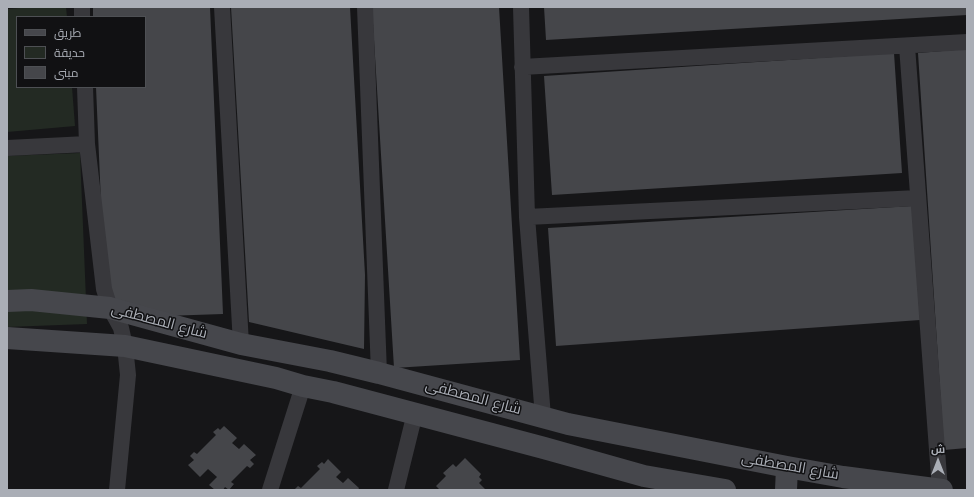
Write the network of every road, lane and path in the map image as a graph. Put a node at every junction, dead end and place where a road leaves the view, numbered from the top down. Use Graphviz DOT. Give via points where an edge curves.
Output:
graph roads {
  1 [pos="222,7"];
  2 [pos="365,7"];
  3 [pos="521,7"];
  4 [pos="967,42"];
  5 [pos="907,46"];
  6 [pos="522,67"];
  7 [pos="85,88"];
  8 [pos="87,144"];
  9 [pos="7,148"];
  10 [pos="918,198"];
  11 [pos="527,217"];
  12 [pos="7,301"];
  13 [pos="110,308"];
  14 [pos="7,338"];
  15 [pos="241,344"];
  16 [pos="125,346"];
  17 [pos="379,373"];
  18 [pos="303,386"];
  19 [pos="414,413"];
  20 [pos="543,417"];
  21 [pos="787,467"];
  22 [pos="642,483"];
  23 [pos="117,490"];
  24 [pos="270,490"];
  25 [pos="396,490"];
  26 [pos="725,490"];
  27 [pos="786,490"];
  28 [pos="941,490"];
  1 -- 15 [label="street"];
  2 -- 17 [label="street"];
  3 -- 6 [label="street"];
  4 -- 5 [label="street"];
  5 -- 6 [label="street"];
  5 -- 10 [label="street"];
  6 -- 11 [label="street"];
  7 -- 8 [label="street"];
  8 -- 9 [label="street"];
  8 -- 13 [label="street" via="104,289"];
  10 -- 11 [label="street"];
  10 -- 28 [label="street"];
  11 -- 20 [label="street"];
  12 -- 13 [label="street, شارع المصطفى" via="31,300"];
  13 -- 15 [label="street, شارع المصطفى"];
  13 -- 16 [label="street" via="121,328"];
  14 -- 16 [label="street, شارع المصطفى"];
  15 -- 17 [label="street, شارع المصطفى"];
  16 -- 18 [label="street, شارع المصطفى"];
  16 -- 23 [label="street" via="128,375"];
  17 -- 20 [label="street, شارع المصطفى"];
  18 -- 19 [label="street, شارع المصطفى"];
  18 -- 24 [label="street"];
  19 -- 22 [label="street, شارع المصطفى" via="544,448"];
  19 -- 25 [label="street"];
  20 -- 21 [label="street, شارع المصطفى"];
  21 -- 27 [label="street"];
  21 -- 28 [label="street, شارع المصطفى"];
  22 -- 26 [label="street, شارع المصطفى"];
}
